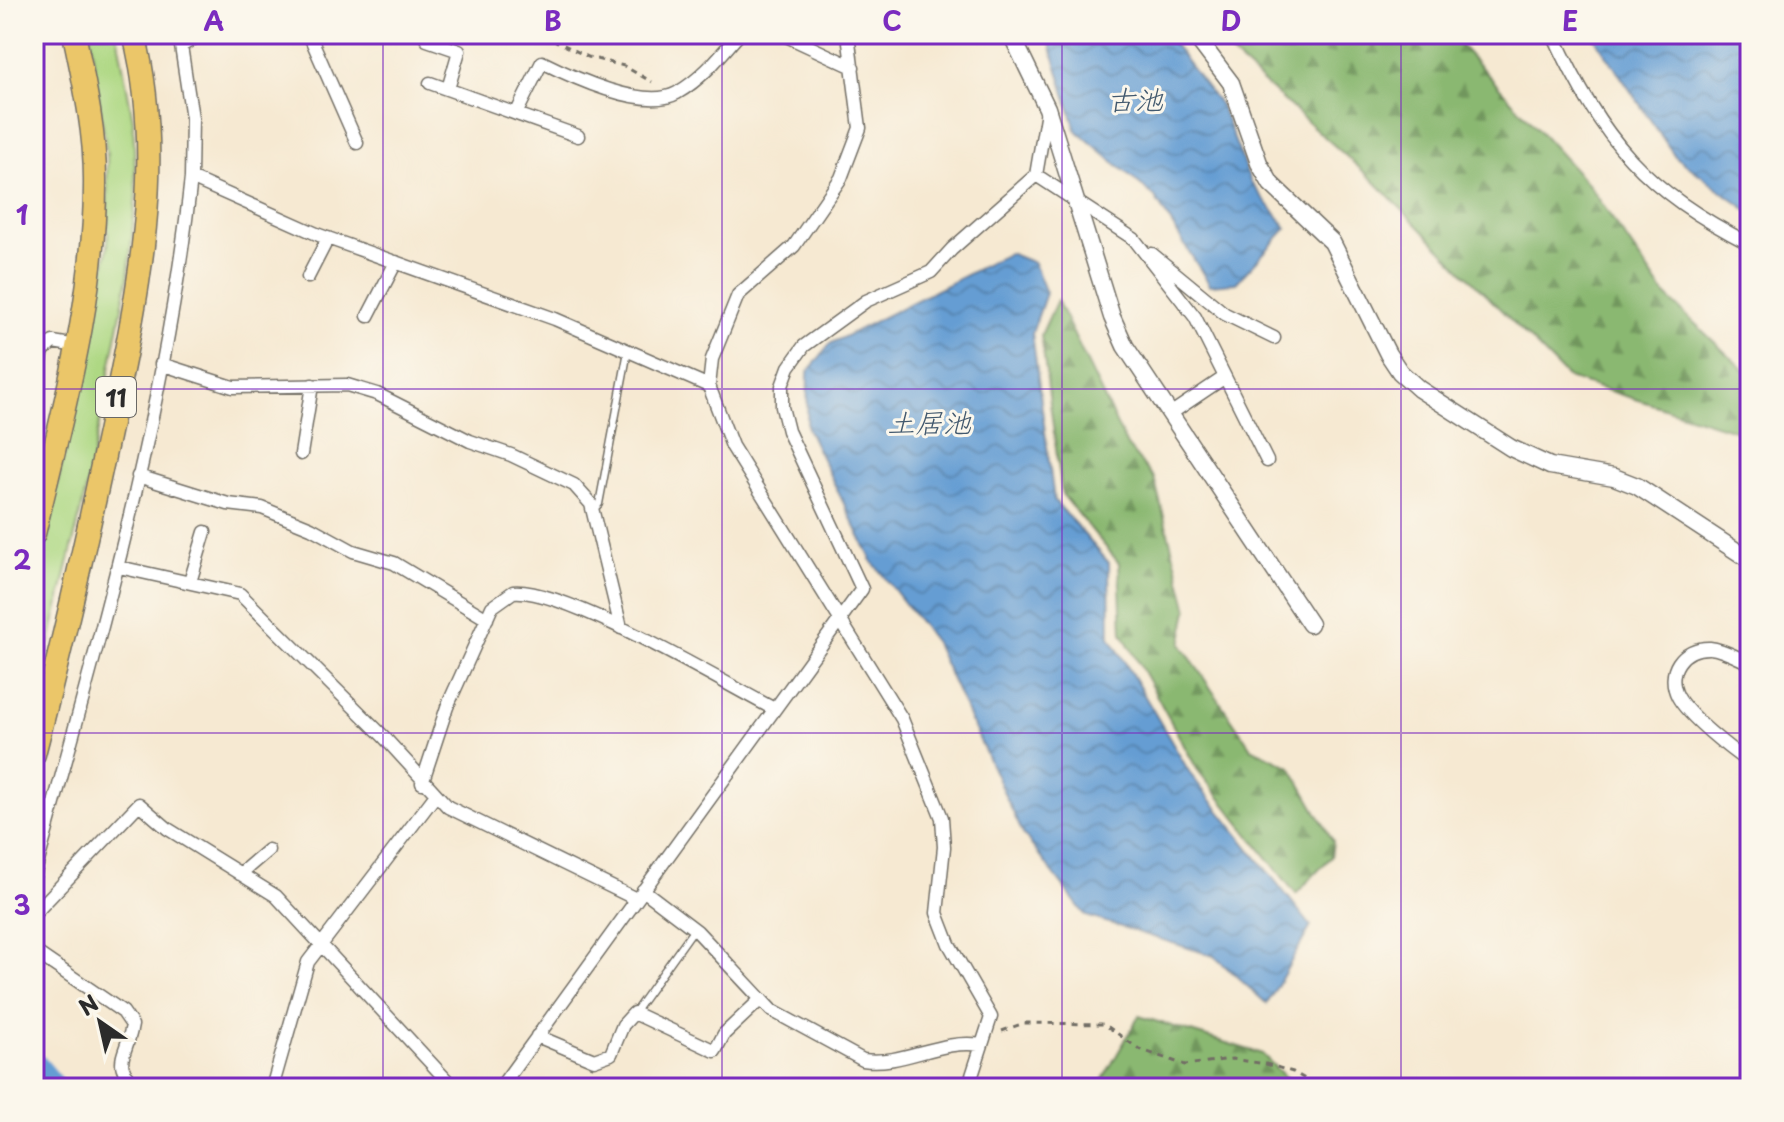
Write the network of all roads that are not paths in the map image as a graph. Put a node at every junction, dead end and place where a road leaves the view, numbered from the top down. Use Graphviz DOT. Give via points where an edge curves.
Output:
graph roads {
  1 [pos="74,34"];
  2 [pos="134,34"];
  3 [pos="201,34"];
  4 [pos="309,34"];
  5 [pos="739,34"];
  6 [pos="782,34"];
  7 [pos="848,34"];
  8 [pos="1011,34"];
  9 [pos="1194,34"];
  10 [pos="1553,34"];
  11 [pos="427,40"];
  12 [pos="853,67"];
  13 [pos="430,83"];
  14 [pos="448,89"];
  15 [pos="1047,108"];
  16 [pos="516,114"];
  17 [pos="578,136"];
  18 [pos="357,143"];
  19 [pos="1036,175"];
  20 [pos="191,178"];
  21 [pos="1078,203"];
  22 [pos="328,238"];
  23 [pos="1134,239"];
  24 [pos="1750,244"];
  25 [pos="396,262"];
  26 [pos="308,277"];
  27 [pos="368,316"];
  28 [pos="1274,338"];
  29 [pos="77,346"];
  30 [pos="628,351"];
  31 [pos="161,364"];
  32 [pos="1225,377"];
  33 [pos="312,385"];
  34 [pos="709,386"];
  35 [pos="34,392"];
  36 [pos="1170,414"];
  37 [pos="301,454"];
  38 [pos="1267,461"];
  39 [pos="138,476"];
  40 [pos="593,511"];
  41 [pos="205,532"];
  42 [pos="34,534"];
  43 [pos="1750,560"];
  44 [pos="119,567"];
  45 [pos="190,582"];
  46 [pos="839,618"];
  47 [pos="487,619"];
  48 [pos="1310,624"];
  49 [pos="621,628"];
  50 [pos="1750,663"];
  51 [pos="774,709"];
  52 [pos="34,754"];
  53 [pos="1750,763"];
  54 [pos="422,783"];
  55 [pos="435,796"];
  56 [pos="268,850"];
  57 [pos="240,874"];
  58 [pos="34,876"];
  59 [pos="640,895"];
  60 [pos="34,914"];
  61 [pos="694,929"];
  62 [pos="323,943"];
  63 [pos="34,951"];
  64 [pos="761,999"];
  65 [pos="634,1013"];
  66 [pos="537,1036"];
  67 [pos="982,1041"];
  68 [pos="141,1088"];
  69 [pos="272,1088"];
  70 [pos="454,1088"];
  71 [pos="500,1088"];
  72 [pos="968,1088"];
  1 -- 29 [label="highway, 11" via="92,127 95,178 94,233"];
  2 -- 52 [label="highway, 11" via="148,163 142,263 95,498"];
  3 -- 20 [label="street" via="181,46 192,118"];
  4 -- 18 [label="street"];
  5 -- 16 [label="street" via="711,67 675,95 645,97 588,84 542,62"];
  6 -- 12 [label="street"];
  7 -- 12 [label="street"];
  8 -- 15 [label="street"];
  9 -- 43 [label="street" via="1231,83 1271,184 1332,242 1400,372 1511,448 1550,466 1637,486"];
  10 -- 24 [label="street" via="1594,114 1628,157 1677,203"];
  11 -- 14 [label="street" via="459,51"];
  12 -- 34 [label="street" via="860,128 841,178 794,246 738,295 712,359"];
  13 -- 14 [label="street"];
  14 -- 16 [label="street"];
  15 -- 19 [label="street"];
  15 -- 21 [label="street"];
  16 -- 17 [label="street"];
  19 -- 21 [label="street"];
  19 -- 46 [label="street" via="931,272 866,301 804,346 789,367 782,386 788,431 862,589"];
  20 -- 22 [label="street"];
  20 -- 31 [label="street"];
  21 -- 23 [label="street"];
  21 -- 36 [label="street" via="1112,317"];
  22 -- 25 [label="street"];
  22 -- 26 [label="street"];
  23 -- 28 [label="street" via="1225,314"];
  23 -- 32 [label="street" via="1195,317"];
  25 -- 27 [label="street"];
  25 -- 30 [label="street"];
  29 -- 35 [label="street" via="53,342 43,351"];
  29 -- 42 [label="highway, 11"];
  30 -- 34 [label="street"];
  30 -- 40 [label="lane" via="599,504"];
  31 -- 33 [label="street" via="233,387"];
  31 -- 39 [label="street"];
  32 -- 36 [label="street"];
  32 -- 38 [label="street"];
  33 -- 37 [label="street"];
  33 -- 40 [label="street" via="347,385 377,394 574,485"];
  34 -- 46 [label="street" via="732,446"];
  36 -- 48 [label="street"];
  39 -- 44 [label="street"];
  39 -- 47 [label="street" via="228,504 262,508 311,528 353,551 394,563"];
  40 -- 49 [label="street"];
  41 -- 45 [label="street"];
  44 -- 45 [label="street"];
  44 -- 58 [label="street"];
  45 -- 54 [label="street" via="240,594 258,608"];
  46 -- 51 [label="street"];
  46 -- 67 [label="street" via="902,719 942,818 937,913 991,1017"];
  47 -- 49 [label="street" via="500,599 525,591"];
  47 -- 54 [label="street" via="447,707"];
  49 -- 51 [label="street"];
  50 -- 53 [label="street" via="1713,648 1692,650 1676,663 1671,681 1679,700"];
  51 -- 59 [label="street"];
  54 -- 55 [label="street"];
  55 -- 59 [label="street" via="448,807"];
  55 -- 62 [label="street"];
  56 -- 57 [label="street"];
  57 -- 60 [label="street" via="168,829 139,804"];
  57 -- 62 [label="street" via="276,896"];
  59 -- 61 [label="street"];
  59 -- 66 [label="street"];
  61 -- 64 [label="street"];
  61 -- 65 [label="lane"];
  62 -- 69 [label="street" via="308,962"];
  62 -- 70 [label="street"];
  63 -- 68 [label="street" via="123,1012 132,1025 121,1060 123,1072"];
  64 -- 65 [label="street" via="724,1034 715,1051"];
  64 -- 67 [label="street" via="771,1010 863,1060 878,1062"];
  65 -- 66 [label="street" via="611,1054 594,1060"];
  66 -- 71 [label="street"];
  67 -- 72 [label="street"];
}
